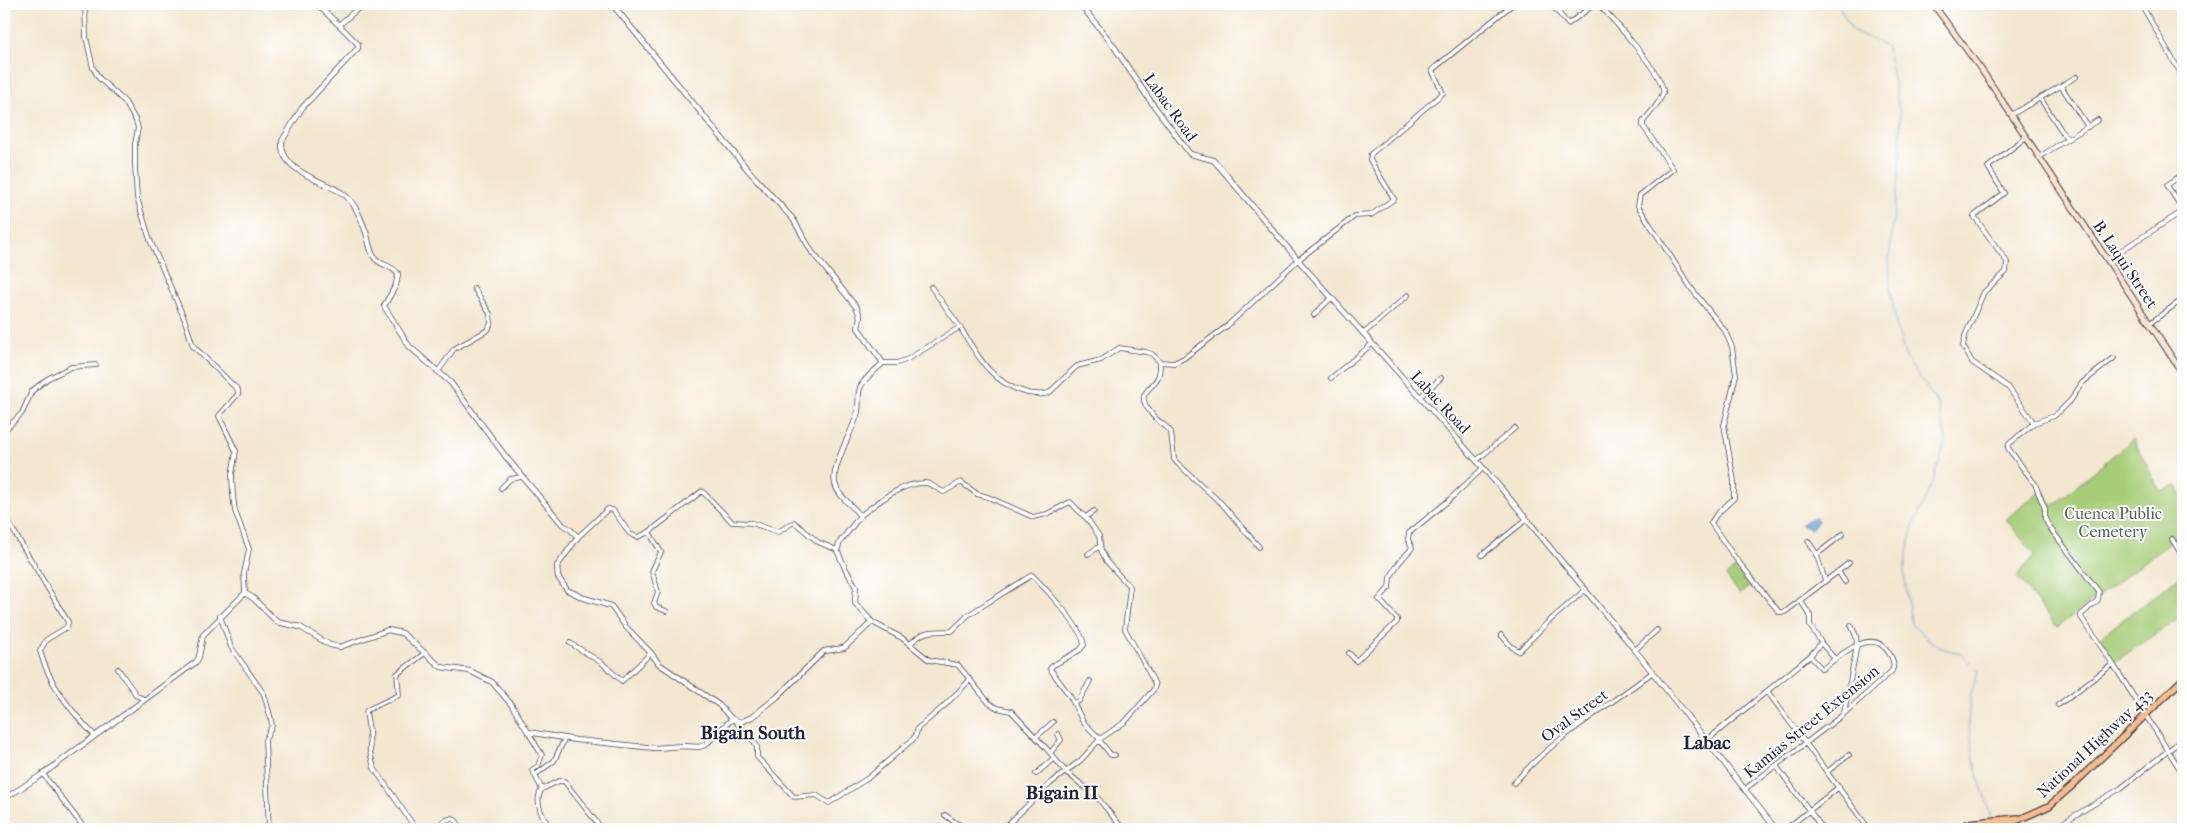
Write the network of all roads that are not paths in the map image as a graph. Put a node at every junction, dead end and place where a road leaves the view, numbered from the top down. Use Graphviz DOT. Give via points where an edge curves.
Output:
graph roads {
  1 [pos="86,4"];
  2 [pos="317,4"];
  3 [pos="363,4"];
  4 [pos="612,4"];
  5 [pos="1080,4"];
  6 [pos="1513,4"];
  7 [pos="1551,4"];
  8 [pos="1597,4"];
  9 [pos="1933,4"];
  10 [pos="2141,4"];
  11 [pos="339,25"];
  12 [pos="2076,77"];
  13 [pos="2061,86"];
  14 [pos="2183,91"];
  15 [pos="2040,98"];
  16 [pos="2010,115"];
  17 [pos="2098,120"];
  18 [pos="2088,127"];
  19 [pos="2026,137"];
  20 [pos="2068,139"];
  21 [pos="2039,157"];
  22 [pos="2183,174"];
  23 [pos="2183,211"];
  24 [pos="2108,259"];
  25 [pos="1298,260"];
  26 [pos="930,287"];
  27 [pos="474,288"];
  28 [pos="1408,295"];
  29 [pos="1331,298"];
  30 [pos="2183,299"];
  31 [pos="1314,315"];
  32 [pos="2150,323"];
  33 [pos="960,327"];
  34 [pos="1363,334"];
  35 [pos="1372,344"];
  36 [pos="2114,358"];
  37 [pos="1160,362"];
  38 [pos="883,363"];
  39 [pos="96,365"];
  40 [pos="439,370"];
  41 [pos="2183,374"];
  42 [pos="1331,378"];
  43 [pos="1441,378"];
  44 [pos="1420,397"];
  45 [pos="2034,423"];
  46 [pos="1515,428"];
  47 [pos="4,431"];
  48 [pos="1477,460"];
  49 [pos="1483,468"];
  50 [pos="522,477"];
  51 [pos="501,488"];
  52 [pos="1094,511"];
  53 [pos="4,515"];
  54 [pos="860,516"];
  55 [pos="1086,517"];
  56 [pos="1527,519"];
  57 [pos="648,532"];
  58 [pos="1844,534"];
  59 [pos="578,537"];
  60 [pos="2172,539"];
  61 [pos="1808,542"];
  62 [pos="1100,546"];
  63 [pos="1259,547"];
  64 [pos="837,550"];
  65 [pos="1088,554"];
  66 [pos="1482,555"];
  67 [pos="1816,555"];
  68 [pos="2183,557"];
  69 [pos="1849,563"];
  70 [pos="1838,571"];
  71 [pos="1825,580"];
  72 [pos="1845,582"];
  73 [pos="1586,590"];
  74 [pos="245,593"];
  75 [pos="1800,600"];
  76 [pos="666,612"];
  77 [pos="220,616"];
  78 [pos="872,622"];
  79 [pos="1851,625"];
  80 [pos="1657,630"];
  81 [pos="1501,635"];
  82 [pos="570,643"];
  83 [pos="1820,643"];
  84 [pos="910,644"];
  85 [pos="1857,645"];
  86 [pos="1636,650"];
  87 [pos="425,653"];
  88 [pos="651,653"];
  89 [pos="1349,653"];
  90 [pos="1810,656"];
  91 [pos="1835,659"];
  92 [pos="2113,664"];
  93 [pos="118,669"];
  94 [pos="1653,672"];
  95 [pos="2183,679"];
  96 [pos="970,680"];
  97 [pos="1090,681"];
  98 [pos="1767,690"];
  99 [pos="144,699"];
  100 [pos="1074,703"];
  101 [pos="2058,705"];
  102 [pos="1844,713"];
  103 [pos="2145,716"];
  104 [pos="734,721"];
  105 [pos="1053,722"];
  106 [pos="528,732"];
  107 [pos="1058,734"];
  108 [pos="94,735"];
  109 [pos="1036,737"];
  110 [pos="565,738"];
  111 [pos="2183,739"];
  112 [pos="1100,740"];
  113 [pos="1706,741"];
  114 [pos="1807,743"];
  115 [pos="2168,750"];
  116 [pos="1050,753"];
  117 [pos="1849,755"];
  118 [pos="1115,756"];
  119 [pos="1054,758"];
  120 [pos="1776,767"];
  121 [pos="1828,771"];
  122 [pos="1066,772"];
  123 [pos="43,774"];
  124 [pos="1036,774"];
  125 [pos="2183,774"];
  126 [pos="535,775"];
  127 [pos="1514,783"];
  128 [pos="1839,787"];
  129 [pos="542,789"];
  130 [pos="1746,789"];
  131 [pos="4,800"];
  132 [pos="1809,810"];
  133 [pos="946,815"];
  134 [pos="547,824"];
  135 [pos="1975,824"];
  136 [pos="85,829"];
  137 [pos="269,829"];
  138 [pos="416,829"];
  139 [pos="433,829"];
  140 [pos="460,829"];
  141 [pos="542,829"];
  142 [pos="551,829"];
  143 [pos="602,829"];
  144 [pos="972,829"];
  145 [pos="1003,829"];
  146 [pos="1123,829"];
  147 [pos="1776,829"];
  148 [pos="1786,829"];
  149 [pos="1823,829"];
  150 [pos="1869,829"];
  151 [pos="1957,829"];
  152 [pos="1966,829"];
  153 [pos="2052,829"];
  1 -- 74 [label="street" via="86,37 93,68 125,102 138,128 135,144 137,198 150,240 193,346 239,392 219,420 236,451 233,496 249,549 244,569"];
  2 -- 11 [label="street"];
  3 -- 11 [label="street"];
  4 -- 38 [label="street" via="754,177 793,219 817,260 857,308 860,316 858,328"];
  5 -- 25 [label="street, Labac Road" via="1106,35 1190,154 1218,164"];
  6 -- 25 [label="street" via="1432,70 1443,93 1371,154 1370,160 1394,199 1371,215 1355,216"];
  7 -- 8 [label="street" via="1568,24"];
  8 -- 75 [label="street" via="1649,63 1663,89 1643,126 1673,169 1640,195 1638,206 1691,288 1725,331 1735,356 1736,375 1724,425 1734,498 1711,523 1779,612 1785,612"];
  9 -- 16 [label="main road, B. Laqui Street"];
  10 -- 14 [label="street" via="2180,72"];
  11 -- 40 [label="street" via="358,44 358,48 302,108 282,141 284,157 305,174 343,194 353,205 375,258 398,274 396,285 384,303 385,310 413,350"];
  12 -- 13 [label="street"];
  13 -- 15 [label="street"];
  13 -- 18 [label="street"];
  15 -- 16 [label="street"];
  15 -- 20 [label="street"];
  16 -- 19 [label="main road, B. Laqui Street"];
  17 -- 18 [label="street"];
  18 -- 20 [label="street"];
  19 -- 21 [label="main road, B. Laqui Street"];
  19 -- 45 [label="street" via="1988,167 2004,193 1974,216 2008,268 1984,292 1963,346 1972,362 2008,387"];
  20 -- 21 [label="street"];
  21 -- 24 [label="main road, B. Laqui Street"];
  22 -- 23 [label="street" via="2167,185"];
  23 -- 24 [label="street"];
  24 -- 32 [label="main road, B. Laqui Street"];
  25 -- 29 [label="street, Labac Road"];
  25 -- 37 [label="street" via="1226,326 1191,353 1174,363"];
  26 -- 33 [label="street"];
  27 -- 40 [label="street" via="490,314 491,324 488,330 454,349"];
  28 -- 34 [label="street"];
  29 -- 31 [label="street"];
  29 -- 34 [label="street, Labac Road"];
  30 -- 32 [label="street"];
  32 -- 41 [label="main road, B. Laqui Street"];
  33 -- 37 [label="street" via="995,378 1009,387 1030,393 1048,394 1077,366 1101,360 1119,348 1152,354"];
  33 -- 38 [label="street" via="908,359"];
  34 -- 35 [label="street, Labac Road"];
  35 -- 42 [label="street"];
  35 -- 44 [label="street, Labac Road"];
  36 -- 45 [label="street" via="2082,383 2071,400 2054,416"];
  37 -- 63 [label="street" via="1158,376 1145,392 1146,407 1171,432 1176,462 1222,504"];
  38 -- 54 [label="street" via="859,389 858,412 835,470 837,490"];
  39 -- 47 [label="street" via="71,367 47,379 30,393 22,413"];
  40 -- 50 [label="street"];
  43 -- 44 [label="street"];
  44 -- 48 [label="street, Labac Road"];
  45 -- 92 [label="street" via="2008,444 2008,448 2035,484 2050,528 2099,592 2098,600 2081,617"];
  46 -- 48 [label="street"];
  48 -- 49 [label="street, Labac Road"];
  49 -- 56 [label="street, Labac Road"];
  49 -- 89 [label="street" via="1409,533 1412,548 1398,564 1390,578 1389,588 1379,600 1398,622 1356,661"];
  50 -- 51 [label="street" via="510,479"];
  50 -- 59 [label="street" via="563,525"];
  52 -- 55 [label="street"];
  53 -- 108 [label="street" via="68,622 67,627 44,643 40,651 43,660 64,701"];
  54 -- 55 [label="street" via="884,497 909,487 926,483 944,492 961,482 976,494 1033,517 1070,502"];
  54 -- 64 [label="street"];
  55 -- 62 [label="street" via="1099,536"];
  56 -- 66 [label="street"];
  56 -- 73 [label="street, Labac Road"];
  57 -- 59 [label="street" via="638,538 633,537 613,510 608,509"];
  57 -- 64 [label="street" via="702,491 732,522 752,523 778,532 794,522 818,542"];
  57 -- 76 [label="street" via="661,552 652,571 658,592 654,603"];
  58 -- 67 [label="street"];
  59 -- 88 [label="street" via="558,566 562,584 574,594 611,606"];
  60 -- 68 [label="street"];
  61 -- 67 [label="street"];
  62 -- 65 [label="street"];
  62 -- 112 [label="street" via="1107,562 1130,587 1125,629 1155,685 1129,718"];
  64 -- 78 [label="street" via="856,587 855,603"];
  67 -- 71 [label="street"];
  69 -- 70 [label="street"];
  70 -- 71 [label="street"];
  70 -- 72 [label="street"];
  71 -- 75 [label="street"];
  73 -- 81 [label="street" via="1520,651"];
  73 -- 86 [label="street, Labac Road"];
  74 -- 77 [label="street"];
  74 -- 87 [label="street" via="276,622 300,627 330,645 340,647 388,630 402,633"];
  75 -- 83 [label="street" via="1810,615 1810,626"];
  77 -- 99 [label="street" via="203,635 198,660"];
  77 -- 137 [label="street" via="231,647 264,694 272,719 265,740"];
  78 -- 84 [label="street"];
  78 -- 104 [label="street" via="844,648 824,651 761,710 745,721"];
  79 -- 85 [label="street"];
  80 -- 86 [label="street"];
  82 -- 88 [label="street" via="602,663 622,681"];
  83 -- 90 [label="street"];
  83 -- 91 [label="street"];
  84 -- 96 [label="street" via="928,660 958,665"];
  84 -- 100 [label="street" via="926,632 952,631 968,615 1032,575 1070,617 1083,639 1084,645 1080,650 1050,669"];
  85 -- 91 [label="street, Kamias Street Extension"];
  85 -- 102 [label="street"];
  85 -- 102 [label="street, Kamias Street Extension" via="1878,641 1888,651 1894,667"];
  86 -- 94 [label="street, Labac Road"];
  87 -- 106 [label="street" via="441,668 470,671 492,682 511,704"];
  87 -- 138 [label="street" via="397,674 399,695 366,712 374,768"];
  88 -- 104 [label="street" via="664,668 719,705"];
  90 -- 91 [label="street, Kamias Street Extension" via="1822,669"];
  90 -- 98 [label="street"];
  92 -- 101 [label="street"];
  92 -- 103 [label="street"];
  93 -- 99 [label="street" via="138,696"];
  94 -- 113 [label="street, Labac Road"];
  94 -- 127 [label="street, Oval Street" via="1557,741 1530,763"];
  95 -- 103 [label="main road, National Highway 433"];
  96 -- 104 [label="street" via="918,728 911,741 868,778 829,803 816,795 794,797 757,758 755,743"];
  96 -- 109 [label="street" via="989,703 1011,711"];
  97 -- 100 [label="street" via="1079,701"];
  98 -- 113 [label="street"];
  98 -- 114 [label="street"];
  99 -- 108 [label="street"];
  100 -- 112 [label="street" via="1083,722"];
  102 -- 114 [label="street, Kamias Street Extension"];
  103 -- 115 [label="street"];
  103 -- 135 [label="main road, National Highway 433" via="2060,797 2039,811 2010,821"];
  104 -- 110 [label="street" via="700,747 655,748"];
  105 -- 109 [label="street"];
  106 -- 110 [label="street"];
  106 -- 126 [label="street" via="542,756 538,766 532,770"];
  107 -- 116 [label="street" via="1061,740"];
  108 -- 123 [label="street"];
  109 -- 116 [label="street"];
  110 -- 126 [label="street" via="554,761"];
  111 -- 115 [label="street"];
  112 -- 118 [label="street"];
  112 -- 122 [label="street"];
  113 -- 130 [label="street, Labac Road"];
  114 -- 120 [label="street, Kamias Street Extension"];
  114 -- 121 [label="street"];
  115 -- 125 [label="street"];
  115 -- 153 [label="street" via="2121,788"];
  116 -- 119 [label="street"];
  117 -- 121 [label="street"];
  119 -- 122 [label="street"];
  119 -- 124 [label="street"];
  120 -- 130 [label="street, Kamias Street Extension"];
  120 -- 132 [label="street"];
  121 -- 128 [label="street"];
  122 -- 145 [label="street"];
  122 -- 146 [label="street" via="1097,797"];
  123 -- 131 [label="street"];
  123 -- 136 [label="street"];
  126 -- 129 [label="street"];
  128 -- 132 [label="street"];
  128 -- 150 [label="street"];
  129 -- 134 [label="street" via="537,797"];
  129 -- 143 [label="street" via="564,781"];
  130 -- 147 [label="street, Labac Road"];
  132 -- 148 [label="street"];
  132 -- 149 [label="street"];
  133 -- 144 [label="street"];
  134 -- 141 [label="street"];
  134 -- 142 [label="street"];
  135 -- 151 [label="main road, National Highway 433" via="1968,823"];
  135 -- 152 [label="main road, National Highway 433"];
  139 -- 140 [label="street" via="453,818"];
}
